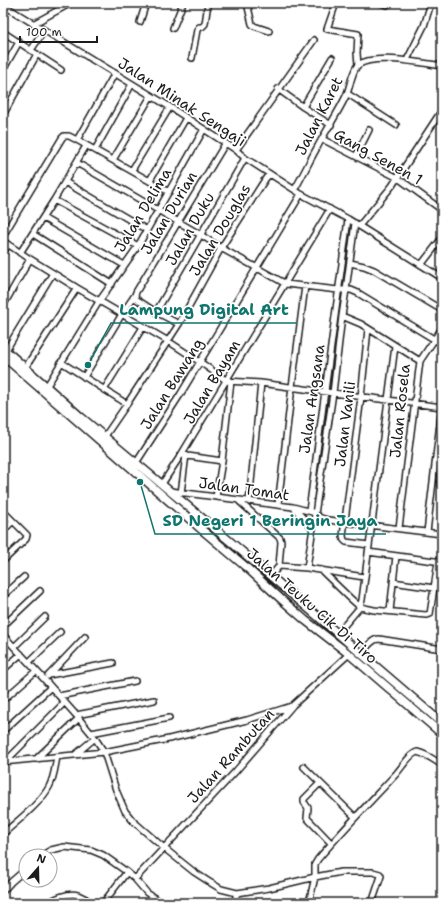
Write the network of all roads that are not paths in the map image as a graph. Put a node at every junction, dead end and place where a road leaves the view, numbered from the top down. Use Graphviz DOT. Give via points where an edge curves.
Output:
graph roads {
  1 [pos="70,3"];
  2 [pos="146,3"];
  3 [pos="183,3"];
  4 [pos="208,3"];
  5 [pos="247,3"];
  6 [pos="336,3"];
  7 [pos="381,3"];
  8 [pos="431,3"];
  9 [pos="3,5"];
  10 [pos="386,5"];
  11 [pos="140,22"];
  12 [pos="33,24"];
  13 [pos="173,28"];
  14 [pos="44,30"];
  15 [pos="269,31"];
  16 [pos="3,32"];
  17 [pos="314,40"];
  18 [pos="19,42"];
  19 [pos="31,50"];
  20 [pos="37,54"];
  21 [pos="192,58"];
  22 [pos="332,58"];
  23 [pos="407,60"];
  24 [pos="358,66"];
  25 [pos="442,66"];
  26 [pos="3,70"];
  27 [pos="61,70"];
  28 [pos="115,73"];
  29 [pos="132,84"];
  30 [pos="278,90"];
  31 [pos="348,94"];
  32 [pos="151,96"];
  33 [pos="170,107"];
  34 [pos="303,107"];
  35 [pos="442,110"];
  36 [pos="3,115"];
  37 [pos="186,118"];
  38 [pos="331,125"];
  39 [pos="396,125"];
  40 [pos="204,129"];
  41 [pos="369,130"];
  42 [pos="322,139"];
  43 [pos="77,140"];
  44 [pos="225,144"];
  45 [pos="86,146"];
  46 [pos="95,150"];
  47 [pos="236,150"];
  48 [pos="356,156"];
  49 [pos="245,158"];
  50 [pos="113,160"];
  51 [pos="77,163"];
  52 [pos="132,170"];
  53 [pos="270,174"];
  54 [pos="398,178"];
  55 [pos="150,180"];
  56 [pos="65,182"];
  57 [pos="295,189"];
  58 [pos="169,192"];
  59 [pos="301,194"];
  60 [pos="54,200"];
  61 [pos="330,209"];
  62 [pos="158,210"];
  63 [pos="442,210"];
  64 [pos="43,218"];
  65 [pos="348,219"];
  66 [pos="178,222"];
  67 [pos="357,225"];
  68 [pos="147,230"];
  69 [pos="33,234"];
  70 [pos="201,235"];
  71 [pos="3,236"];
  72 [pos="442,238"];
  73 [pos="3,241"];
  74 [pos="8,245"];
  75 [pos="138,246"];
  76 [pos="221,248"];
  77 [pos="3,253"];
  78 [pos="20,253"];
  79 [pos="30,259"];
  80 [pos="350,263"];
  81 [pos="124,265"];
  82 [pos="421,265"];
  83 [pos="257,268"];
  84 [pos="53,273"];
  85 [pos="442,278"];
  86 [pos="112,284"];
  87 [pos="286,284"];
  88 [pos="305,286"];
  89 [pos="77,288"];
  90 [pos="338,290"];
  91 [pos="346,290"];
  92 [pos="135,295"];
  93 [pos="100,300"];
  94 [pos="3,306"];
  95 [pos="442,310"];
  96 [pos="156,312"];
  97 [pos="122,314"];
  98 [pos="342,316"];
  99 [pos="179,324"];
  100 [pos="143,327"];
  101 [pos="442,328"];
  102 [pos="368,329"];
  103 [pos="434,339"];
  104 [pos="168,341"];
  105 [pos="442,344"];
  106 [pos="395,346"];
  107 [pos="4,351"];
  108 [pos="420,361"];
  109 [pos="61,362"];
  110 [pos="200,362"];
  111 [pos="25,368"];
  112 [pos="84,377"];
  113 [pos="229,381"];
  114 [pos="261,383"];
  115 [pos="292,387"];
  116 [pos="45,389"];
  117 [pos="104,390"];
  118 [pos="325,392"];
  119 [pos="333,393"];
  120 [pos="361,397"];
  121 [pos="388,399"];
  122 [pos="415,403"];
  123 [pos="127,404"];
  124 [pos="442,406"];
  125 [pos="103,439"];
  126 [pos="184,455"];
  127 [pos="222,461"];
  128 [pos="136,463"];
  129 [pos="162,484"];
  130 [pos="170,491"];
  131 [pos="181,493"];
  132 [pos="216,497"];
  133 [pos="238,500"];
  134 [pos="249,502"];
  135 [pos="178,504"];
  136 [pos="278,505"];
  137 [pos="293,508"];
  138 [pos="3,511"];
  139 [pos="309,511"];
  140 [pos="315,513"];
  141 [pos="12,521"];
  142 [pos="344,522"];
  143 [pos="371,524"];
  144 [pos="312,528"];
  145 [pos="399,528"];
  146 [pos="3,531"];
  147 [pos="427,532"];
  148 [pos="442,534"];
  149 [pos="369,544"];
  150 [pos="368,552"];
  151 [pos="396,556"];
  152 [pos="250,559"];
  153 [pos="3,562"];
  154 [pos="440,562"];
  155 [pos="279,566"];
  156 [pos="246,567"];
  157 [pos="307,568"];
  158 [pos="321,570"];
  159 [pos="271,575"];
  160 [pos="24,577"];
  161 [pos="364,577"];
  162 [pos="393,582"];
  163 [pos="434,588"];
  164 [pos="40,591"];
  165 [pos="3,596"];
  166 [pos="360,607"];
  167 [pos="390,611"];
  168 [pos="45,617"];
  169 [pos="3,626"];
  170 [pos="60,632"];
  171 [pos="338,633"];
  172 [pos="3,635"];
  173 [pos="85,637"];
  174 [pos="8,640"];
  175 [pos="3,644"];
  176 [pos="14,647"];
  177 [pos="442,649"];
  178 [pos="21,654"];
  179 [pos="349,654"];
  180 [pos="361,654"];
  181 [pos="29,662"];
  182 [pos="113,663"];
  183 [pos="3,670"];
  184 [pos="36,671"];
  185 [pos="383,673"];
  186 [pos="46,676"];
  187 [pos="377,679"];
  188 [pos="135,681"];
  189 [pos="398,686"];
  190 [pos="51,687"];
  191 [pos="393,692"];
  192 [pos="59,696"];
  193 [pos="3,700"];
  194 [pos="154,700"];
  195 [pos="65,702"];
  196 [pos="293,706"];
  197 [pos="78,717"];
  198 [pos="169,718"];
  199 [pos="442,723"];
  200 [pos="3,730"];
  201 [pos="442,734"];
  202 [pos="93,735"];
  203 [pos="104,752"];
  204 [pos="76,755"];
  205 [pos="57,757"];
  206 [pos="36,759"];
  207 [pos="4,762"];
  208 [pos="442,765"];
  209 [pos="304,767"];
  210 [pos="320,783"];
  211 [pos="355,817"];
  212 [pos="3,834"];
  213 [pos="332,843"];
  214 [pos="58,848"];
  215 [pos="164,848"];
  216 [pos="127,872"];
  217 [pos="18,876"];
  218 [pos="315,877"];
  219 [pos="135,879"];
  220 [pos="3,891"];
  221 [pos="237,893"];
  222 [pos="47,903"];
  223 [pos="92,903"];
  224 [pos="103,903"];
  225 [pos="162,903"];
  226 [pos="234,903"];
  227 [pos="309,903"];
  228 [pos="372,903"];
  1 -- 12 [label="street"];
  2 -- 11 [label="street"];
  3 -- 13 [label="street"];
  4 -- 21 [label="street" via="204,26 197,30"];
  5 -- 15 [label="street" via="252,24"];
  6 -- 24 [label="street" via="327,29 358,34"];
  7 -- 10 [label="street"];
  8 -- 23 [label="street" via="424,26"];
  9 -- 12 [label="street, Jalan Minak Sengaji"];
  12 -- 14 [label="street, Jalan Minak Sengaji"];
  14 -- 19 [label="street"];
  14 -- 28 [label="street, Jalan Minak Sengaji"];
  16 -- 18 [label="street"];
  17 -- 30 [label="street"];
  18 -- 19 [label="street"];
  18 -- 26 [label="street"];
  19 -- 20 [label="street"];
  20 -- 27 [label="street"];
  20 -- 36 [label="street"];
  22 -- 34 [label="street"];
  23 -- 24 [label="street, Jalan Karet" via="374,60"];
  23 -- 25 [label="street, Jalan Karet"];
  24 -- 31 [label="street, Jalan Karet"];
  28 -- 29 [label="street, Jalan Minak Sengaji"];
  28 -- 43 [label="street"];
  29 -- 32 [label="street, Jalan Minak Sengaji"];
  29 -- 46 [label="street"];
  30 -- 34 [label="street"];
  30 -- 47 [label="street"];
  31 -- 38 [label="street, Jalan Karet"];
  31 -- 39 [label="street"];
  32 -- 33 [label="street, Jalan Minak Sengaji"];
  32 -- 50 [label="street"];
  33 -- 37 [label="street, Jalan Minak Sengaji"];
  33 -- 52 [label="street"];
  34 -- 38 [label="street"];
  35 -- 54 [label="street"];
  37 -- 40 [label="street, Jalan Minak Sengaji"];
  37 -- 55 [label="street"];
  38 -- 42 [label="street, Jalan Karet"];
  40 -- 44 [label="street, Jalan Minak Sengaji"];
  40 -- 58 [label="street, Jalan Delima"];
  41 -- 48 [label="street"];
  42 -- 48 [label="street, Gang Senen 1"];
  42 -- 57 [label="street, Jalan Karet"];
  43 -- 45 [label="street"];
  43 -- 71 [label="street" via="69,136 62,138"];
  44 -- 47 [label="street, Jalan Minak Sengaji"];
  44 -- 66 [label="street, Jalan Durian"];
  45 -- 46 [label="street"];
  45 -- 51 [label="street"];
  46 -- 50 [label="street"];
  47 -- 49 [label="street, Jalan Minak Sengaji"];
  48 -- 54 [label="street, Gang Senen 1"];
  49 -- 53 [label="street, Jalan Minak Sengaji"];
  49 -- 70 [label="street, Jalan Duku"];
  50 -- 52 [label="street"];
  51 -- 56 [label="street"];
  51 -- 62 [label="street"];
  52 -- 55 [label="street"];
  53 -- 57 [label="street, Jalan Minak Sengaji"];
  53 -- 76 [label="street, Jalan Douglas"];
  54 -- 63 [label="street, Gang Senen 1"];
  54 -- 67 [label="street"];
  55 -- 58 [label="street"];
  56 -- 60 [label="street"];
  56 -- 68 [label="street"];
  57 -- 59 [label="street, Jalan Minak Sengaji"];
  58 -- 62 [label="street, Jalan Delima"];
  59 -- 61 [label="street, Jalan Minak Sengaji"];
  59 -- 83 [label="street, Jalan Bawang"];
  60 -- 64 [label="street"];
  60 -- 75 [label="street"];
  61 -- 65 [label="street, Jalan Minak Sengaji"];
  61 -- 87 [label="street, Jalan Bayam"];
  62 -- 66 [label="street"];
  62 -- 68 [label="street, Jalan Delima"];
  64 -- 69 [label="street"];
  64 -- 81 [label="street"];
  65 -- 67 [label="street, Jalan Minak Sengaji"];
  65 -- 90 [label="street, Jalan Angsana"];
  66 -- 70 [label="street"];
  66 -- 92 [label="street, Jalan Durian"];
  67 -- 80 [label="street"];
  67 -- 82 [label="street, Jalan Minak Sengaji"];
  68 -- 75 [label="street, Jalan Delima"];
  69 -- 78 [label="street"];
  69 -- 86 [label="street"];
  70 -- 76 [label="street"];
  70 -- 96 [label="street, Jalan Duku"];
  72 -- 82 [label="street"];
  73 -- 74 [label="street"];
  74 -- 77 [label="street"];
  74 -- 78 [label="street"];
  75 -- 81 [label="street, Jalan Delima"];
  76 -- 83 [label="street"];
  76 -- 99 [label="street, Jalan Douglas"];
  78 -- 79 [label="street"];
  79 -- 84 [label="street"];
  79 -- 94 [label="street"];
  80 -- 91 [label="street"];
  80 -- 95 [label="street" via="374,270"];
  81 -- 86 [label="street, Jalan Delima"];
  82 -- 85 [label="street, Jalan Minak Sengaji"];
  83 -- 87 [label="street"];
  83 -- 110 [label="street, Jalan Bawang"];
  84 -- 89 [label="street"];
  84 -- 107 [label="street"];
  86 -- 93 [label="street, Jalan Delima"];
  87 -- 88 [label="street"];
  87 -- 113 [label="street, Jalan Bayam"];
  88 -- 90 [label="street"];
  88 -- 115 [label="street"];
  89 -- 93 [label="street"];
  89 -- 111 [label="street"];
  90 -- 91 [label="street"];
  90 -- 118 [label="street, Jalan Angsana"];
  91 -- 98 [label="street"];
  91 -- 103 [label="street" via="370,299"];
  92 -- 96 [label="street"];
  92 -- 97 [label="street, Jalan Durian"];
  93 -- 97 [label="street"];
  93 -- 109 [label="street, Jalan Delima"];
  96 -- 99 [label="street"];
  97 -- 100 [label="street"];
  97 -- 112 [label="street, Jalan Durian"];
  98 -- 102 [label="street, Jalan Rosela"];
  98 -- 119 [label="street"];
  99 -- 104 [label="street, Jalan Douglas"];
  100 -- 104 [label="street"];
  100 -- 117 [label="street"];
  101 -- 103 [label="street"];
  102 -- 106 [label="street, Jalan Rosela"];
  102 -- 120 [label="street, Jalan Vanili"];
  103 -- 105 [label="street"];
  103 -- 108 [label="street"];
  104 -- 110 [label="street"];
  104 -- 123 [label="street, Jalan Douglas"];
  106 -- 108 [label="street, Jalan Rosela"];
  106 -- 121 [label="street"];
  107 -- 111 [label="street, Jalan Teuku Cik Di Tiro"];
  107 -- 116 [label="street, Jalan Teuku Cik Di Tiro"];
  108 -- 122 [label="street, Jalan Rosela"];
  109 -- 112 [label="street"];
  109 -- 116 [label="street, Jalan Delima"];
  110 -- 113 [label="street"];
  110 -- 128 [label="street, Jalan Bawang"];
  111 -- 116 [label="street, Jalan Teuku Cik Di Tiro"];
  112 -- 117 [label="street"];
  113 -- 114 [label="street, Jalan Angsana"];
  113 -- 126 [label="street, Jalan Bayam"];
  113 -- 127 [label="street"];
  114 -- 115 [label="street, Jalan Angsana"];
  114 -- 134 [label="street"];
  115 -- 118 [label="street, Jalan Angsana"];
  115 -- 136 [label="street"];
  116 -- 125 [label="street, Jalan Teuku Cik Di Tiro"];
  117 -- 123 [label="street"];
  118 -- 119 [label="street, Jalan Angsana"];
  118 -- 139 [label="street, Jalan Angsana"];
  119 -- 120 [label="street, Jalan Angsana"];
  119 -- 140 [label="street"];
  120 -- 121 [label="street, Jalan Angsana"];
  120 -- 142 [label="street, Jalan Vanili"];
  121 -- 122 [label="street, Jalan Angsana"];
  121 -- 143 [label="street"];
  122 -- 124 [label="street, Jalan Angsana"];
  122 -- 145 [label="street, Jalan Rosela"];
  123 -- 125 [label="street, Jalan Douglas"];
  124 -- 147 [label="street"];
  125 -- 128 [label="street, Jalan Teuku Cik Di Tiro"];
  125 -- 135 [label="street, Jalan Teuku Cik Di Tiro"];
  126 -- 127 [label="street"];
  126 -- 129 [label="street, Jalan Bayam"];
  126 -- 131 [label="street"];
  127 -- 132 [label="street"];
  128 -- 129 [label="street, Jalan Teuku Cik Di Tiro"];
  129 -- 130 [label="street, Jalan Teuku Cik Di Tiro"];
  130 -- 131 [label="street, Jalan Tomat"];
  130 -- 135 [label="street, Jalan Teuku Cik Di Tiro"];
  131 -- 132 [label="street, Jalan Tomat"];
  132 -- 133 [label="street, Jalan Tomat"];
  133 -- 134 [label="street, Jalan Tomat"];
  133 -- 155 [label="street" via="280,538"];
  134 -- 136 [label="street, Jalan Tomat"];
  135 -- 152 [label="street, Jalan Teuku Cik Di Tiro"];
  135 -- 156 [label="street, Jalan Teuku Cik Di Tiro"];
  136 -- 137 [label="street, Jalan Tomat"];
  137 -- 139 [label="street, Jalan Tomat"];
  137 -- 144 [label="street"];
  138 -- 141 [label="street"];
  139 -- 140 [label="street, Jalan Tomat"];
  140 -- 142 [label="street, Jalan Tomat" via="324,519"];
  140 -- 144 [label="street"];
  141 -- 146 [label="street"];
  141 -- 153 [label="street" via="27,535"];
  142 -- 143 [label="street, Jalan Tomat"];
  142 -- 149 [label="street, Jalan Vanili" via="342,536 346,542"];
  143 -- 145 [label="street, Jalan Tomat"];
  143 -- 149 [label="street"];
  144 -- 157 [label="street"];
  145 -- 147 [label="street, Jalan Tomat"];
  147 -- 148 [label="street, Jalan Tomat"];
  149 -- 150 [label="street"];
  150 -- 151 [label="street"];
  150 -- 161 [label="street"];
  151 -- 154 [label="street"];
  151 -- 162 [label="street"];
  152 -- 156 [label="street"];
  152 -- 159 [label="street, Jalan Teuku Cik Di Tiro"];
  154 -- 163 [label="street"];
  155 -- 157 [label="street"];
  155 -- 159 [label="street"];
  156 -- 179 [label="street, Jalan Teuku Cik Di Tiro" via="305,620"];
  157 -- 158 [label="street"];
  158 -- 161 [label="street"];
  158 -- 166 [label="street"];
  159 -- 171 [label="street, Jalan Teuku Cik Di Tiro"];
  160 -- 165 [label="street"];
  161 -- 166 [label="street"];
  162 -- 163 [label="street"];
  162 -- 167 [label="street"];
  163 -- 167 [label="street" via="430,614"];
  164 -- 169 [label="street"];
  166 -- 167 [label="street"];
  166 -- 171 [label="street"];
  168 -- 176 [label="street"];
  170 -- 181 [label="street"];
  171 -- 180 [label="street, Jalan Teuku Cik Di Tiro"];
  172 -- 174 [label="street"];
  173 -- 186 [label="street"];
  174 -- 175 [label="street"];
  174 -- 176 [label="street"];
  176 -- 178 [label="street"];
  177 -- 180 [label="street" via="375,639"];
  178 -- 181 [label="street"];
  178 -- 183 [label="street"];
  179 -- 187 [label="street, Jalan Teuku Cik Di Tiro"];
  179 -- 196 [label="street, Jalan Rambutan"];
  180 -- 185 [label="street, Jalan Teuku Cik Di Tiro"];
  181 -- 184 [label="street"];
  182 -- 186 [label="street"];
  184 -- 186 [label="street"];
  184 -- 193 [label="street"];
  185 -- 187 [label="street" via="383,678"];
  185 -- 189 [label="street, Jalan Teuku Cik Di Tiro"];
  186 -- 190 [label="street"];
  187 -- 191 [label="street, Jalan Teuku Cik Di Tiro"];
  188 -- 192 [label="street"];
  189 -- 191 [label="street" via="392,686"];
  189 -- 199 [label="street, Jalan Teuku Cik Di Tiro"];
  190 -- 192 [label="street"];
  190 -- 200 [label="street"];
  191 -- 201 [label="street, Jalan Teuku Cik Di Tiro"];
  192 -- 195 [label="street"];
  194 -- 197 [label="street"];
  195 -- 197 [label="street"];
  195 -- 207 [label="street"];
  196 -- 203 [label="street" via="169,739"];
  196 -- 215 [label="street, Jalan Rambutan"];
  197 -- 202 [label="street"];
  197 -- 206 [label="street"];
  198 -- 202 [label="street"];
  202 -- 203 [label="street"];
  202 -- 204 [label="street"];
  203 -- 204 [label="street"];
  203 -- 215 [label="street" via="125,811"];
  204 -- 205 [label="street"];
  205 -- 206 [label="street"];
  205 -- 212 [label="street" via="48,789 26,814"];
  206 -- 207 [label="street"];
  208 -- 211 [label="street" via="425,754 414,752"];
  209 -- 210 [label="street"];
  210 -- 211 [label="street"];
  210 -- 213 [label="street" via="304,799 308,808 307,818"];
  211 -- 213 [label="street"];
  213 -- 218 [label="street" via="315,864"];
  214 -- 216 [label="street" via="91,850"];
  215 -- 219 [label="street, Jalan Rambutan"];
  215 -- 221 [label="street" via="211,883 221,889"];
  216 -- 219 [label="street"];
  216 -- 224 [label="street"];
  217 -- 220 [label="street"];
  218 -- 221 [label="street"];
  218 -- 227 [label="street"];
  218 -- 228 [label="street" via="341,872 380,874"];
  219 -- 225 [label="street"];
  221 -- 226 [label="street"];
  222 -- 223 [label="street" via="72,894"];
}
